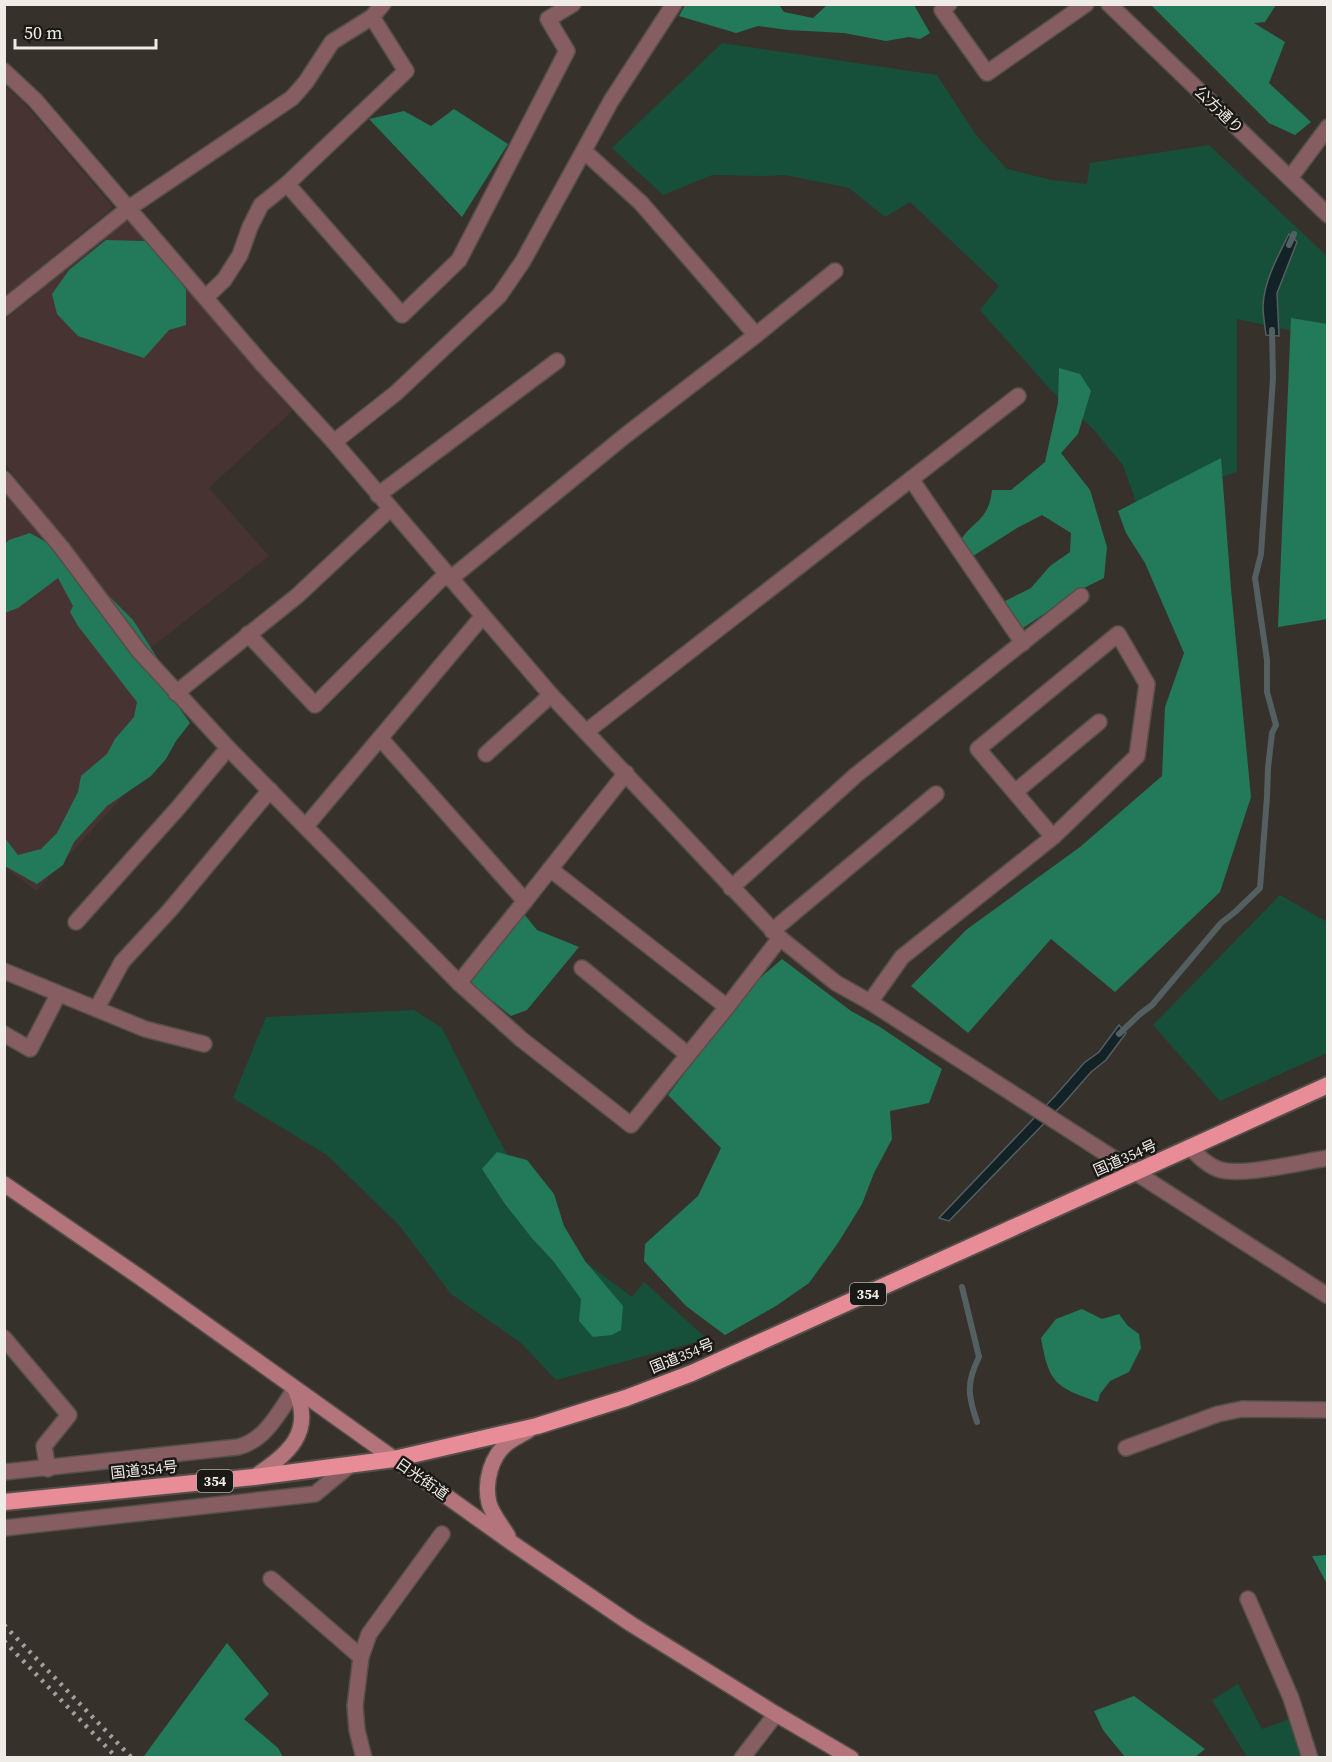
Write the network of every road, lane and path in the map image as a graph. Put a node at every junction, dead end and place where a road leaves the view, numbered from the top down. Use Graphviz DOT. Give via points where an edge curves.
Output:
graph roads {
  1 [pos="383,4"];
  2 [pos="573,4"];
  3 [pos="674,4"];
  4 [pos="949,4"];
  5 [pos="1086,4"];
  6 [pos="1109,4"];
  7 [pos="372,17"];
  8 [pos="4,71"];
  9 [pos="1328,127"];
  10 [pos="584,151"];
  11 [pos="1290,178"];
  12 [pos="287,184"];
  13 [pos="129,208"];
  14 [pos="1327,212"];
  15 [pos="835,271"];
  16 [pos="206,297"];
  17 [pos="4,308"];
  18 [pos="756,336"];
  19 [pos="557,360"];
  20 [pos="1018,396"];
  21 [pos="334,442"];
  22 [pos="4,479"];
  23 [pos="911,479"];
  24 [pos="378,495"];
  25 [pos="390,509"];
  26 [pos="448,577"];
  27 [pos="1081,596"];
  28 [pos="482,617"];
  29 [pos="248,634"];
  30 [pos="1023,643"];
  31 [pos="176,693"];
  32 [pos="551,695"];
  33 [pos="1099,722"];
  34 [pos="587,731"];
  35 [pos="380,738"];
  36 [pos="228,748"];
  37 [pos="486,754"];
  38 [pos="626,773"];
  39 [pos="270,790"];
  40 [pos="1015,792"];
  41 [pos="936,794"];
  42 [pos="306,826"];
  43 [pos="1053,837"];
  44 [pos="550,869"];
  45 [pos="731,888"];
  46 [pos="525,901"];
  47 [pos="76,922"];
  48 [pos="776,934"];
  49 [pos="582,968"];
  50 [pos="4,971"];
  51 [pos="459,983"];
  52 [pos="58,994"];
  53 [pos="870,1002"];
  54 [pos="727,1007"];
  55 [pos="97,1008"];
  56 [pos="4,1034"];
  57 [pos="204,1044"];
  58 [pos="687,1054"];
  59 [pos="1328,1085"];
  60 [pos="1191,1148"];
  61 [pos="1328,1158"];
  62 [pos="1135,1173"];
  63 [pos="4,1184"];
  64 [pos="1328,1296"];
  65 [pos="4,1338"];
  66 [pos="295,1389"];
  67 [pos="1328,1410"];
  68 [pos="537,1426"];
  69 [pos="1126,1448"];
  70 [pos="394,1459"];
  71 [pos="350,1465"];
  72 [pos="48,1469"];
  73 [pos="4,1472"];
  74 [pos="254,1477"];
  75 [pos="4,1502"];
  76 [pos="4,1528"];
  77 [pos="442,1534"];
  78 [pos="512,1543"];
  79 [pos="271,1579"];
  80 [pos="1248,1599"];
  81 [pos="361,1657"];
  82 [pos="776,1714"];
  83 [pos="364,1758"];
  84 [pos="742,1758"];
  85 [pos="851,1758"];
  86 [pos="1310,1758"];
  1 -- 7 [label="street"];
  2 -- 12 [label="street" via="548,19 567,51 459,260 402,315"];
  3 -- 10 [label="street" via="611,101"];
  4 -- 5 [label="street" via="942,10 987,73"];
  6 -- 11 [label="street, 公方通り"];
  7 -- 12 [label="street" via="406,71"];
  7 -- 13 [label="street" via="332,42 292,98"];
  8 -- 13 [label="street" via="35,100"];
  9 -- 11 [label="street"];
  10 -- 18 [label="street" via="641,202"];
  10 -- 21 [label="street" via="523,261 499,296 396,393"];
  11 -- 14 [label="street, 公方通り"];
  12 -- 16 [label="street" via="261,205 240,255 224,280"];
  13 -- 16 [label="street"];
  13 -- 17 [label="street"];
  15 -- 18 [label="street"];
  16 -- 21 [label="street"];
  18 -- 26 [label="street"];
  19 -- 24 [label="street"];
  20 -- 23 [label="street"];
  21 -- 24 [label="street"];
  22 -- 31 [label="street"];
  23 -- 30 [label="street"];
  23 -- 34 [label="street"];
  24 -- 25 [label="street"];
  25 -- 26 [label="street"];
  25 -- 29 [label="street" via="297,596"];
  26 -- 28 [label="street"];
  26 -- 29 [label="street" via="315,705"];
  27 -- 30 [label="street"];
  28 -- 32 [label="street"];
  28 -- 35 [label="street"];
  29 -- 31 [label="street"];
  30 -- 45 [label="street" via="856,775"];
  31 -- 36 [label="street"];
  32 -- 34 [label="street"];
  32 -- 37 [label="street"];
  33 -- 40 [label="street"];
  34 -- 38 [label="street"];
  35 -- 42 [label="street"];
  35 -- 46 [label="street"];
  36 -- 39 [label="street"];
  36 -- 47 [label="street"];
  38 -- 44 [label="street"];
  38 -- 45 [label="street"];
  39 -- 42 [label="street"];
  39 -- 55 [label="street" via="122,962"];
  40 -- 43 [label="street"];
  40 -- 43 [label="street" via="978,749 1118,634 1146,684 1137,756"];
  41 -- 48 [label="street"];
  42 -- 51 [label="street"];
  43 -- 53 [label="street" via="902,957"];
  44 -- 46 [label="street"];
  44 -- 54 [label="street"];
  45 -- 48 [label="street"];
  46 -- 51 [label="street"];
  48 -- 53 [label="street" via="836,983"];
  48 -- 54 [label="street"];
  49 -- 58 [label="street"];
  50 -- 52 [label="street"];
  51 -- 58 [label="street" via="521,1039 631,1125"];
  52 -- 55 [label="street"];
  52 -- 56 [label="street" via="30,1049"];
  53 -- 62 [label="street"];
  54 -- 58 [label="street"];
  55 -- 57 [label="street" via="145,1029"];
  59 -- 60 [label="highway, 国道354号 / 354"];
  60 -- 61 [label="street" via="1219,1170 1238,1172"];
  60 -- 62 [label="highway, 国道354号 / 354"];
  62 -- 64 [label="street"];
  62 -- 68 [label="highway, 国道354号 / 354" via="692,1373"];
  63 -- 66 [label="main road, 日光街道"];
  65 -- 72 [label="street" via="69,1415 44,1446"];
  66 -- 70 [label="main road, 日光街道"];
  66 -- 72 [label="street" via="266,1431 249,1444"];
  66 -- 74 [label="main road" via="303,1417 298,1436 279,1460"];
  67 -- 69 [label="street" via="1242,1409"];
  68 -- 70 [label="highway, 国道354号 / 354"];
  68 -- 78 [label="main road" via="508,1443 497,1454 489,1474 489,1503"];
  70 -- 71 [label="highway, 国道354号 / 354"];
  70 -- 78 [label="main road, 日光街道"];
  71 -- 74 [label="highway, 国道354号 / 354"];
  71 -- 76 [label="street" via="315,1494"];
  72 -- 73 [label="street"];
  74 -- 75 [label="highway, 国道354号 / 354"];
  77 -- 81 [label="street" via="369,1634"];
  78 -- 82 [label="main road, 日光街道" via="631,1624"];
  79 -- 81 [label="street"];
  80 -- 86 [label="street" via="1291,1698"];
  81 -- 83 [label="street" via="355,1706"];
  82 -- 84 [label="street"];
  82 -- 85 [label="main road, 日光街道"];
}
